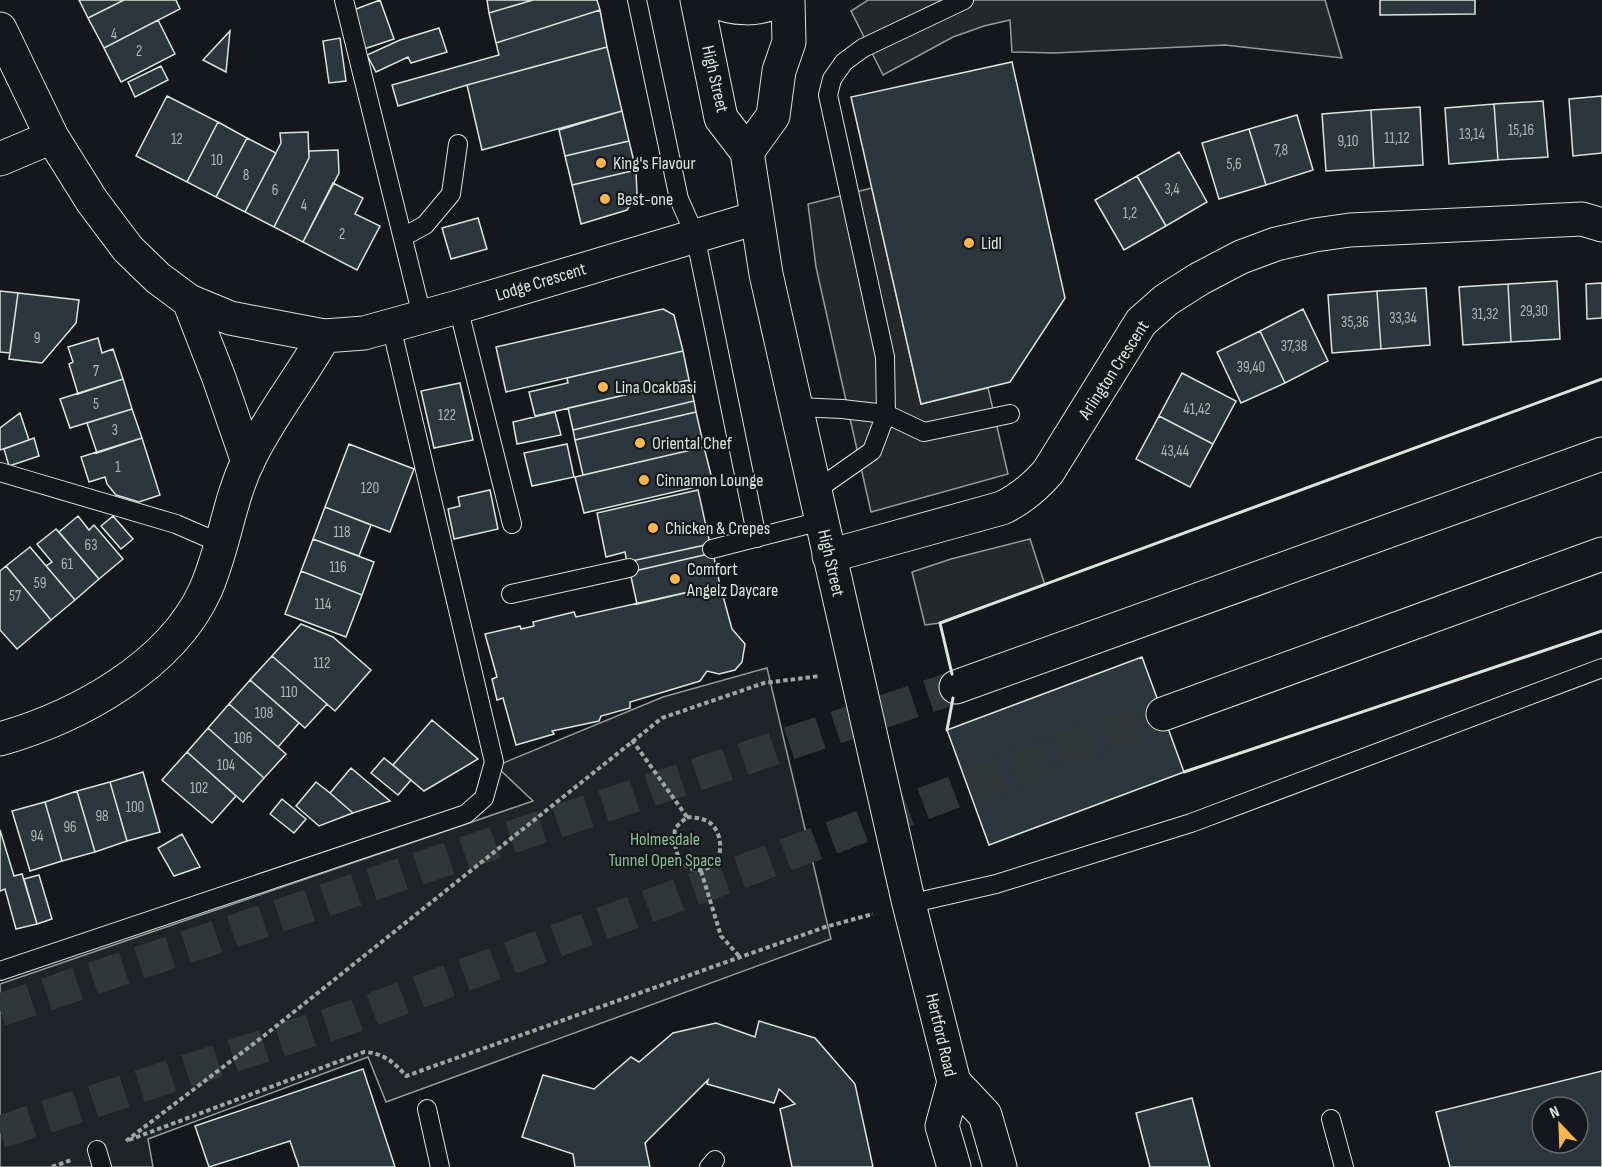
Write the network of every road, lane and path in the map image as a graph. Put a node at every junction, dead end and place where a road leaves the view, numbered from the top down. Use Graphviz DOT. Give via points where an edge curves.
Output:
graph roads {
  1 [pos="344,0"];
  2 [pos="637,0"];
  3 [pos="697,0"];
  4 [pos="713,0"];
  5 [pos="778,0"];
  6 [pos="788,0"];
  7 [pos="964,0"];
  8 [pos="0,28"];
  9 [pos="52,137"];
  10 [pos="458,144"];
  11 [pos="747,152"];
  12 [pos="0,159"];
  13 [pos="756,218"];
  14 [pos="1602,225"];
  15 [pos="695,235"];
  16 [pos="403,237"];
  17 [pos="189,301"];
  18 [pos="458,307"];
  19 [pos="422,316"];
  20 [pos="391,326"];
  21 [pos="324,336"];
  22 [pos="796,407"];
  23 [pos="886,414"];
  24 [pos="1010,414"];
  25 [pos="1602,454"];
  26 [pos="248,462"];
  27 [pos="0,472"];
  28 [pos="818,506"];
  29 [pos="512,524"];
  30 [pos="757,538"];
  31 [pos="222,544"];
  32 [pos="712,549"];
  33 [pos="1602,554"];
  34 [pos="829,556"];
  35 [pos="629,568"];
  36 [pos="511,594"];
  37 [pos="1602,668"];
  38 [pos="856,671"];
  39 [pos="956,687"];
  40 [pos="1163,714"];
  41 [pos="0,739"];
  42 [pos="632,740"];
  43 [pos="687,817"];
  44 [pos="701,871"];
  45 [pos="909,904"];
  46 [pos="740,957"];
  47 [pos="0,970"];
  48 [pos="927,972"];
  49 [pos="954,1082"];
  50 [pos="427,1109"];
  51 [pos="1331,1119"];
  52 [pos="99,1159"];
  53 [pos="52,1167"];
  54 [pos="440,1167"];
  55 [pos="954,1167"];
  56 [pos="1000,1167"];
  57 [pos="1344,1167"];
  1 -- 16 [label="lane"];
  2 -- 15 [label="lane" via="679,199"];
  3 -- 11 [label="main road, High Street" via="722,118"];
  4 -- 5 [label="main road" via="724,6 747,8"];
  6 -- 11 [label="main road" via="789,42 779,71 773,116"];
  7 -- 23 [label="lane" via="863,48 844,62 832,79 828,95 885,357"];
  8 -- 9 [label="main road, Lodge Crescent"];
  9 -- 12 [label="main road"];
  9 -- 17 [label="main road, Lodge Crescent" via="128,249"];
  10 -- 16 [label="lane" via="452,194 425,225"];
  11 -- 13 [label="main road, High Street"];
  13 -- 15 [label="main road, Lodge Crescent"];
  13 -- 22 [label="main road, High Street"];
  14 -- 34 [label="main road, Arlington Crescent" via="1582,219 1350,230 1276,244 1241,257 1166,300 1141,322 1048,472 1020,500"];
  15 -- 18 [label="main road, Lodge Crescent"];
  15 -- 30 [label="lane"];
  16 -- 19 [label="lane"];
  17 -- 21 [label="main road, Lodge Crescent" via="230,318"];
  17 -- 26 [label="main road"];
  18 -- 19 [label="main road, Lodge Crescent"];
  18 -- 29 [label="lane"];
  19 -- 20 [label="main road, Lodge Crescent"];
  20 -- 21 [label="main road, Lodge Crescent"];
  20 -- 47 [label="lane" via="494,762 484,798 466,814"];
  21 -- 26 [label="main road"];
  22 -- 23 [label="lane"];
  22 -- 28 [label="main road, High Street"];
  23 -- 24 [label="lane" via="924,432"];
  23 -- 28 [label="lane" via="872,451"];
  25 -- 39 [label="main road"];
  26 -- 31 [label="main road"];
  27 -- 31 [label="lane" via="176,524"];
  28 -- 30 [label="lane"];
  28 -- 34 [label="main road, High Street"];
  30 -- 32 [label="lane"];
  31 -- 41 [label="main road" via="204,592 184,625 151,662 83,707"];
  33 -- 40 [label="main road"];
  34 -- 38 [label="main road, High Street"];
  35 -- 36 [label="lane"];
  37 -- 45 [label="lane" via="1191,823 996,884"];
  38 -- 42 [label="path" via="764,683 662,718"];
  38 -- 45 [label="main road, High Street"];
  42 -- 43 [label="path"];
  42 -- 46 [label="path" via="265,1035 124,1142 364,1052 378,1053 406,1077"];
  43 -- 44 [label="path" via="675,828 673,842 686,867"];
  43 -- 44 [label="path" via="704,818 715,827 720,840 716,862"];
  44 -- 46 [label="path" via="721,936"];
  45 -- 46 [label="path" via="825,927"];
  45 -- 48 [label="main road, High Street"];
  48 -- 49 [label="main road, Hertford Road"];
  49 -- 55 [label="main road, Hertford Road" via="942,1126"];
  49 -- 56 [label="main road" via="985,1115"];
  50 -- 54 [label="lane"];
  51 -- 57 [label="lane"];
  52 -- 53 [label="path"];
}
